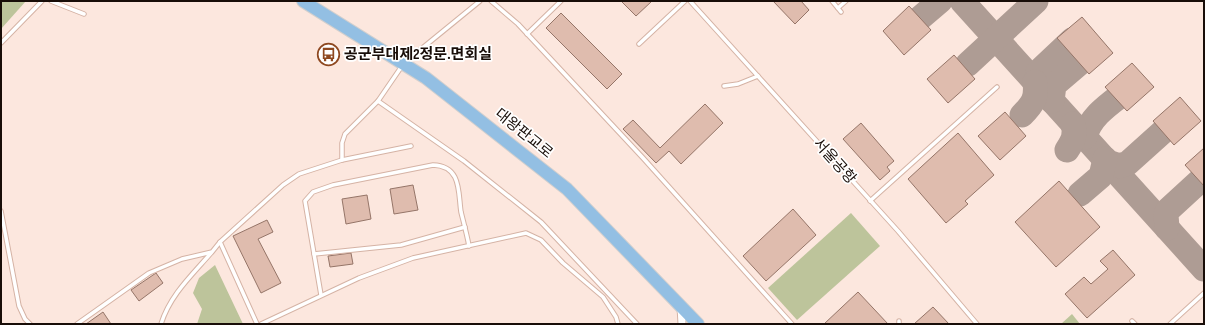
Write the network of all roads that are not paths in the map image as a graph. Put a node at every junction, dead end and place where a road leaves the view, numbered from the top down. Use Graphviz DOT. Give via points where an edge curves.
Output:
graph roads {
  1 [pos="42,1"];
  2 [pos="51,1"];
  3 [pos="303,1"];
  4 [pos="480,1"];
  5 [pos="491,1"];
  6 [pos="561,1"];
  7 [pos="684,1"];
  8 [pos="690,1"];
  9 [pos="832,1"];
  10 [pos="846,1"];
  11 [pos="838,8"];
  12 [pos="841,12"];
  13 [pos="84,14"];
  14 [pos="527,34"];
  15 [pos="1,43"];
  16 [pos="639,44"];
  17 [pos="404,63"];
  18 [pos="758,76"];
  19 [pos="724,86"];
  20 [pos="997,87"];
  21 [pos="378,101"];
  22 [pos="411,146"];
  23 [pos="342,160"];
  24 [pos="870,201"];
  25 [pos="1,211"];
  26 [pos="465,227"];
  27 [pos="220,242"];
  28 [pos="469,246"];
  29 [pos="212,252"];
  30 [pos="314,254"];
  31 [pos="1204,293"];
  32 [pos="321,295"];
  33 [pos="680,305"];
  34 [pos="30,324"];
  35 [pos="77,324"];
  36 [pos="161,324"];
  37 [pos="257,324"];
  38 [pos="260,324"];
  39 [pos="618,324"];
  40 [pos="637,324"];
  41 [pos="682,324"];
  42 [pos="698,324"];
  43 [pos="792,324"];
  44 [pos="977,324"];
  45 [pos="1170,324"];
  1 -- 15 [label="lane"];
  2 -- 13 [label="lane"];
  3 -- 17 [label="main road, 대왕판교로"];
  4 -- 17 [label="lane"];
  5 -- 14 [label="lane"];
  6 -- 14 [label="lane"];
  7 -- 16 [label="lane"];
  8 -- 18 [label="lane, 서울공항"];
  9 -- 11 [label="lane"];
  10 -- 11 [label="lane"];
  11 -- 12 [label="lane"];
  14 -- 43 [label="lane"];
  17 -- 21 [label="lane"];
  17 -- 33 [label="main road, 대왕판교로" via="485,123 567,189"];
  18 -- 19 [label="lane" via="738,84"];
  18 -- 24 [label="lane, 서울공항"];
  20 -- 24 [label="lane"];
  21 -- 23 [label="lane" via="345,134"];
  21 -- 40 [label="lane" via="464,161 541,222"];
  22 -- 23 [label="lane"];
  23 -- 27 [label="lane" via="300,174 283,185"];
  24 -- 44 [label="lane, 서울공항"];
  25 -- 34 [label="lane" via="19,306"];
  26 -- 28 [label="lane"];
  26 -- 30 [label="lane" via="401,245"];
  26 -- 30 [label="lane" via="460,188 451,172 442,165 433,165 333,185 313,192 305,201"];
  27 -- 29 [label="lane"];
  27 -- 37 [label="lane"];
  28 -- 32 [label="lane" via="413,258"];
  28 -- 39 [label="lane" via="526,233 541,240 563,263 603,297 616,316"];
  29 -- 35 [label="lane" via="182,259 149,273"];
  29 -- 36 [label="lane" via="183,284 166,309"];
  30 -- 32 [label="lane"];
  31 -- 45 [label="lane"];
  32 -- 38 [label="lane"];
  33 -- 41 [label="street"];
  33 -- 42 [label="main road, 대왕판교로"];
}
